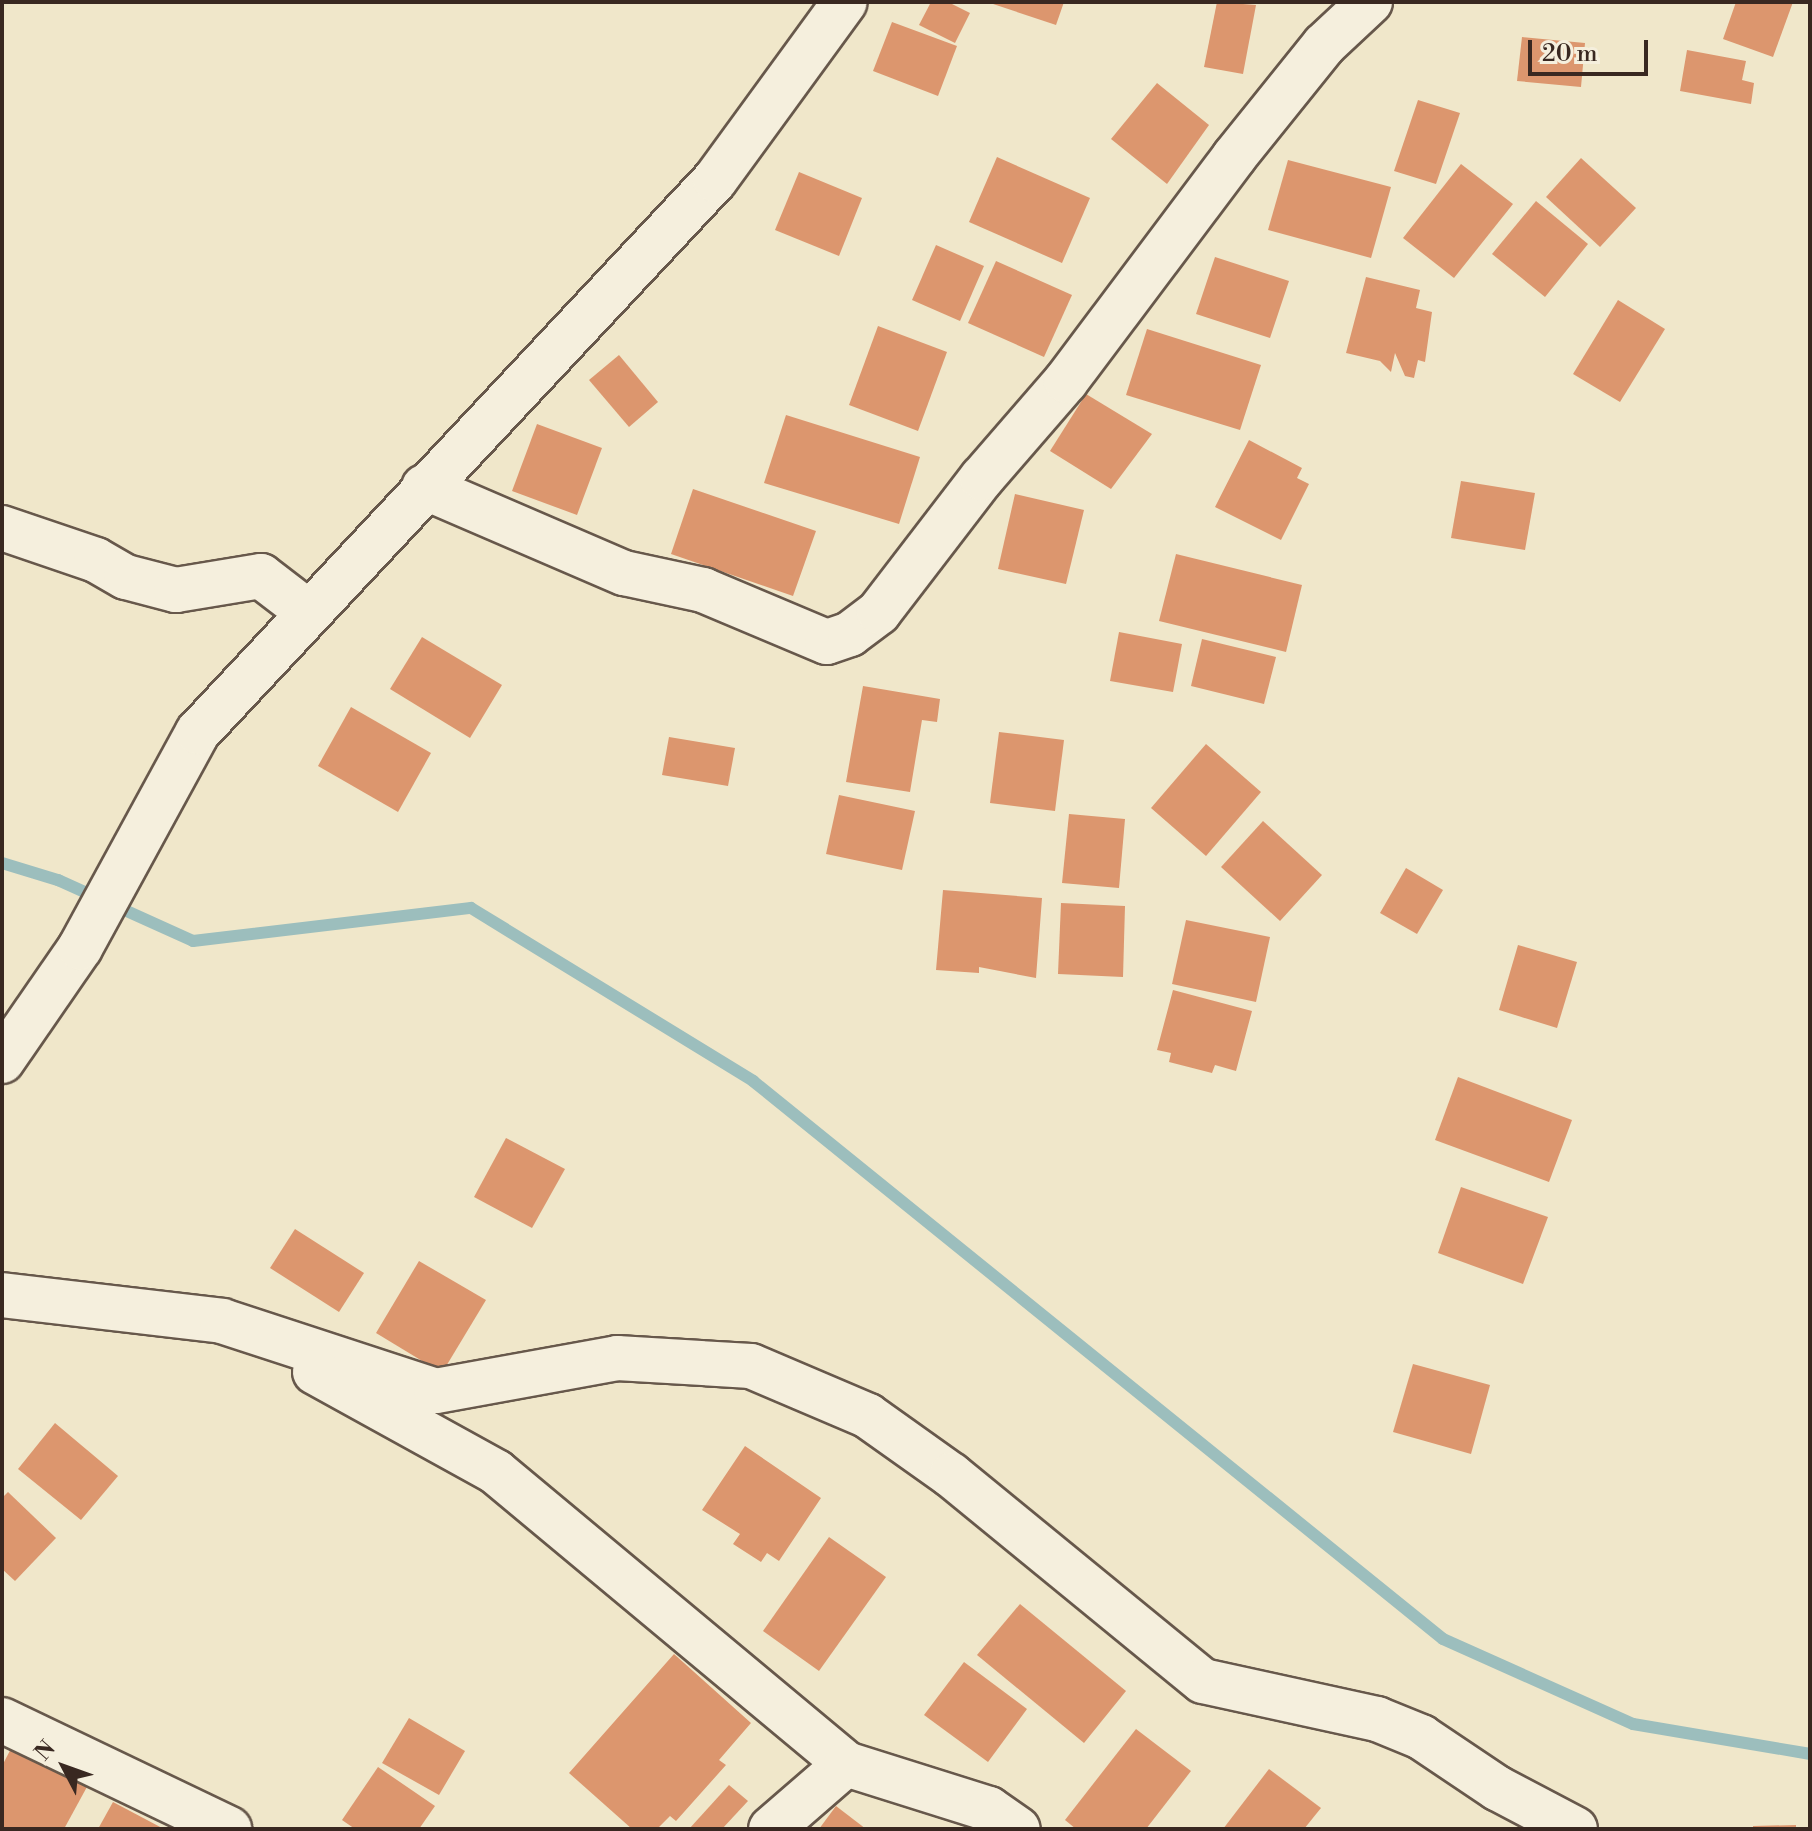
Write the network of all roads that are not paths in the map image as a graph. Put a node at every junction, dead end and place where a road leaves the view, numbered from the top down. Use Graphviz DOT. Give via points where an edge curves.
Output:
graph roads {
  1 [pos="845,2"];
  2 [pos="1370,2"];
  3 [pos="424,487"];
  4 [pos="2,528"];
  5 [pos="308,612"];
  6 [pos="2,1061"];
  7 [pos="2,1295"];
  8 [pos="222,1321"];
  9 [pos="2,1720"];
  10 [pos="846,1764"];
  11 [pos="229,1829"];
  12 [pos="771,1829"];
  13 [pos="1018,1829"];
  14 [pos="1575,1829"];
  1 -- 3 [label="street" via="715,180"];
  2 -- 3 [label="street" via="1324,45 1066,381 982,478 879,612 850,634 827,642 703,590 624,573"];
  3 -- 5 [label="street"];
  4 -- 5 [label="street" via="96,560 126,577 176,590 261,576"];
  5 -- 6 [label="street" via="198,732 80,948"];
  7 -- 8 [label="street"];
  8 -- 10 [label="street" via="496,1472"];
  8 -- 14 [label="street" via="436,1391 617,1358 751,1366 868,1416 951,1475 1203,1681 1377,1719 1421,1737 1497,1788"];
  9 -- 11 [label="street"];
  10 -- 12 [label="street"];
  10 -- 13 [label="street" via="989,1809"];
}
